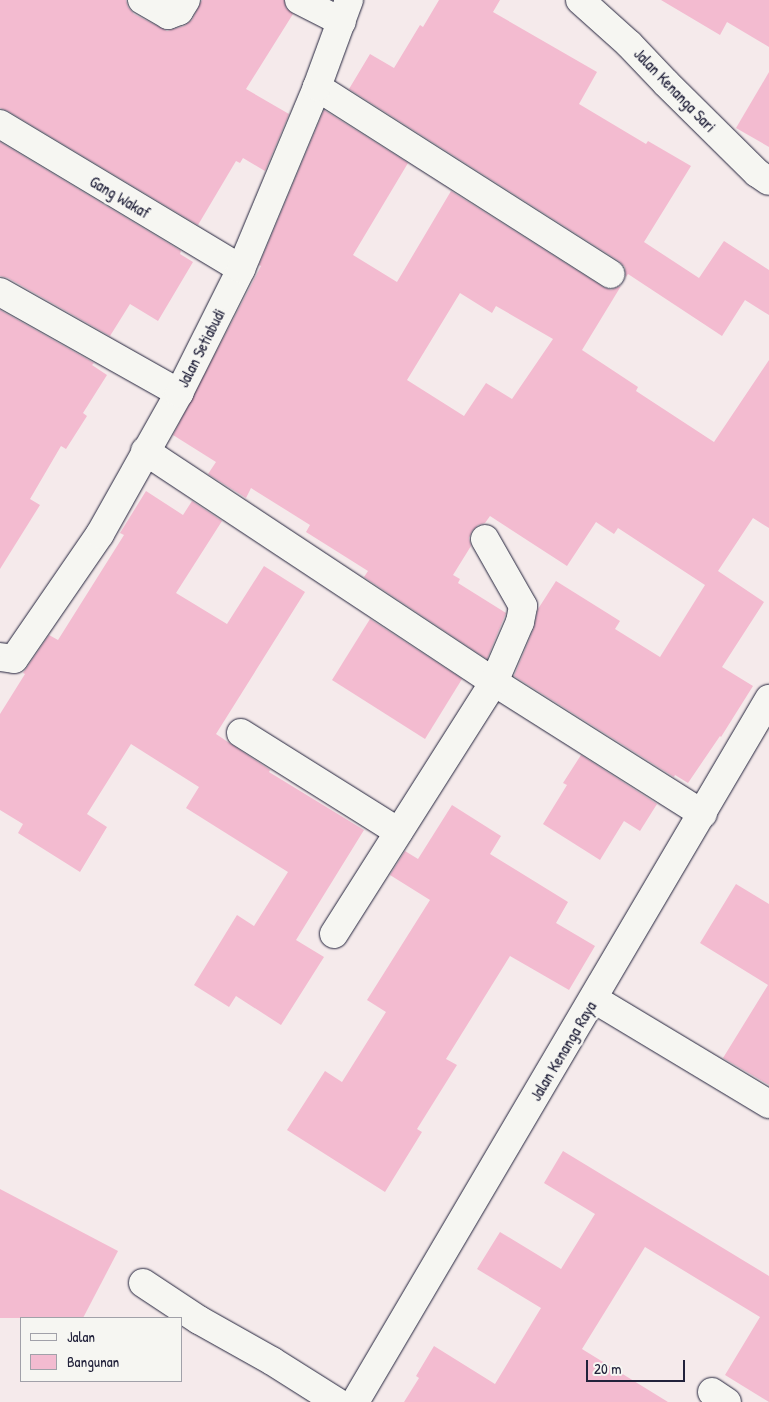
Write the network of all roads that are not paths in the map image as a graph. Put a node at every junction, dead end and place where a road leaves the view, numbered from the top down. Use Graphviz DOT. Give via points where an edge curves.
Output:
graph roads {
  1 [pos="142,0"];
  2 [pos="186,0"];
  3 [pos="299,0"];
  4 [pos="580,0"];
  5 [pos="346,11"];
  6 [pos="317,87"];
  7 [pos="0,124"];
  8 [pos="769,181"];
  9 [pos="241,270"];
  10 [pos="611,274"];
  11 [pos="0,292"];
  12 [pos="179,393"];
  13 [pos="144,451"];
  14 [pos="485,538"];
  15 [pos="0,657"];
  16 [pos="494,682"];
  17 [pos="769,699"];
  18 [pos="241,733"];
  19 [pos="703,814"];
  20 [pos="399,832"];
  21 [pos="334,934"];
  22 [pos="594,999"];
  23 [pos="769,1104"];
  24 [pos="142,1283"];
  25 [pos="337,1402"];
  26 [pos="355,1402"];
  1 -- 2 [label="street" via="168,15 179,11"];
  3 -- 5 [label="street"];
  4 -- 8 [label="street, Jalan Kenanga Sari" via="630,44 757,173"];
  5 -- 6 [label="street, Jalan Setiabudi"];
  6 -- 9 [label="street, Jalan Setiabudi"];
  6 -- 10 [label="street"];
  7 -- 9 [label="street, Gang Wakaf"];
  9 -- 12 [label="street, Jalan Setiabudi"];
  11 -- 12 [label="street"];
  12 -- 13 [label="street, Jalan Setiabudi"];
  13 -- 15 [label="street, Jalan Setiabudi" via="100,534 14,660"];
  13 -- 16 [label="street"];
  14 -- 16 [label="street" via="523,606 520,622"];
  16 -- 19 [label="street"];
  16 -- 20 [label="street"];
  17 -- 19 [label="street, Jalan Kenanga Raya"];
  18 -- 20 [label="street"];
  19 -- 22 [label="street, Jalan Kenanga Raya"];
  20 -- 21 [label="street"];
  22 -- 23 [label="street"];
  22 -- 26 [label="street, Jalan Kenanga Raya"];
  24 -- 25 [label="street"];
}
